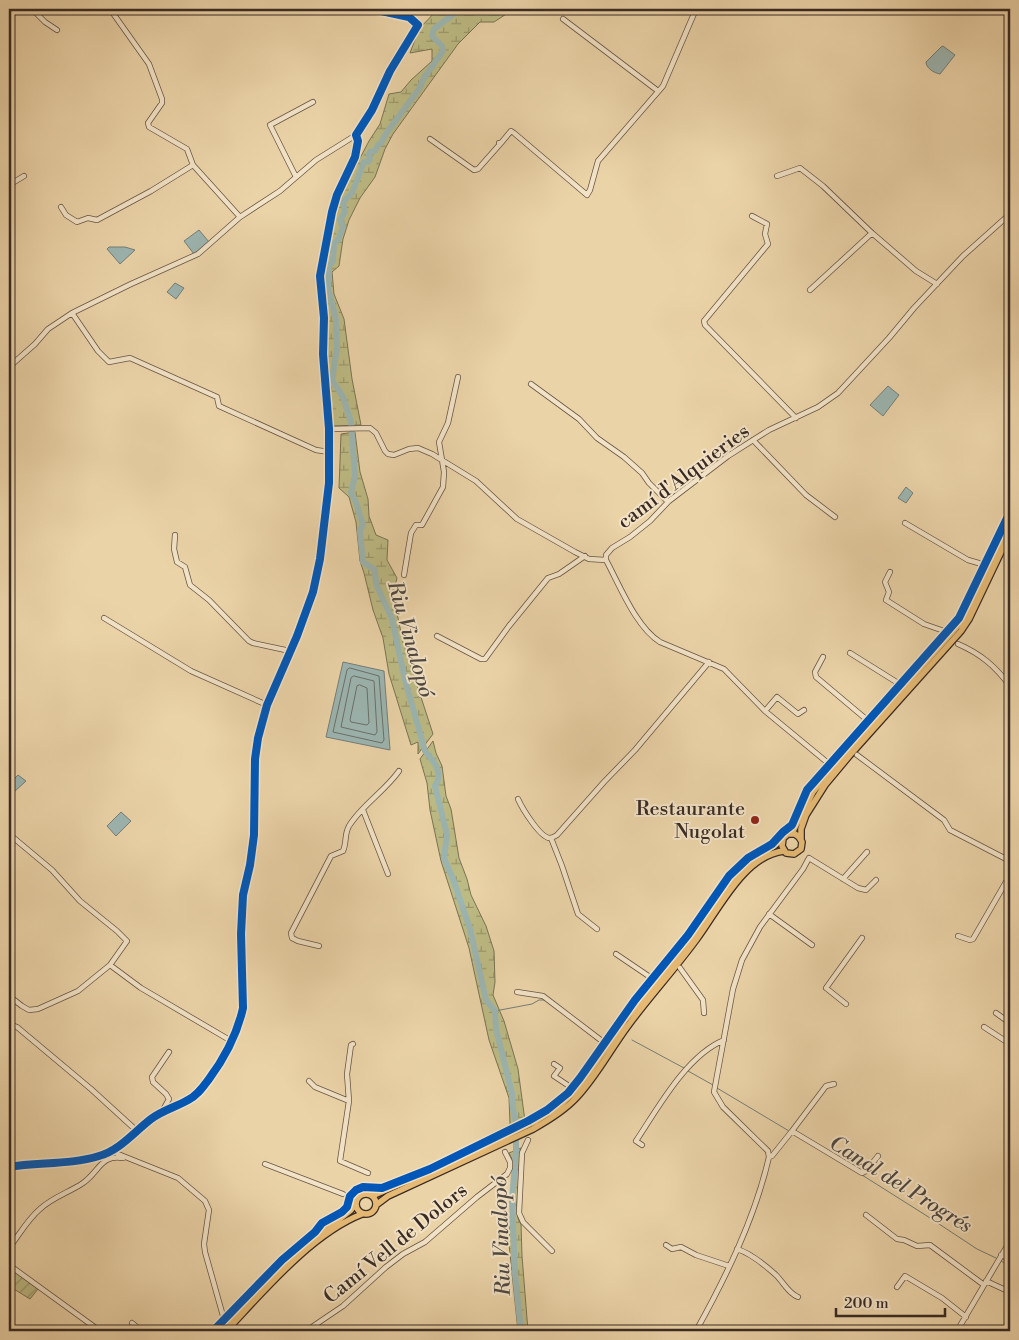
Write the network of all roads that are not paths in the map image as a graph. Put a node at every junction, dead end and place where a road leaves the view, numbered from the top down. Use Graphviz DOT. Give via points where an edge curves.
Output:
graph roads {
  1 [pos="32,9"];
  2 [pos="110,9"];
  3 [pos="372,9"];
  4 [pos="696,9"];
  5 [pos="563,18"];
  6 [pos="57,30"];
  7 [pos="658,91"];
  8 [pos="313,102"];
  9 [pos="356,135"];
  10 [pos="430,139"];
  11 [pos="193,165"];
  12 [pos="24,176"];
  13 [pos="777,176"];
  14 [pos="296,177"];
  15 [pos="9,185"];
  16 [pos="61,207"];
  17 [pos="1010,214"];
  18 [pos="752,216"];
  19 [pos="240,217"];
  20 [pos="872,233"];
  21 [pos="937,284"];
  22 [pos="810,290"];
  23 [pos="72,313"];
  24 [pos="9,367"];
  25 [pos="458,377"];
  26 [pos="531,384"];
  27 [pos="796,418"];
  28 [pos="329,429"];
  29 [pos="753,440"];
  30 [pos="329,452"];
  31 [pos="441,460"];
  32 [pos="668,502"];
  33 [pos="835,517"];
  34 [pos="1010,521"];
  35 [pos="905,523"];
  36 [pos="1010,533"];
  37 [pos="175,534"];
  38 [pos="585,556"];
  39 [pos="606,560"];
  40 [pos="982,564"];
  41 [pos="890,572"];
  42 [pos="404,575"];
  43 [pos="104,618"];
  44 [pos="944,631"];
  45 [pos="437,636"];
  46 [pos="958,644"];
  47 [pos="290,651"];
  48 [pos="850,652"];
  49 [pos="823,657"];
  50 [pos="709,662"];
  51 [pos="898,683"];
  52 [pos="1010,686"];
  53 [pos="267,705"];
  54 [pos="804,710"];
  55 [pos="765,711"];
  56 [pos="866,720"];
  57 [pos="857,755"];
  58 [pos="828,763"];
  59 [pos="399,771"];
  60 [pos="518,799"];
  61 [pos="363,810"];
  62 [pos="792,833"];
  63 [pos="9,834"];
  64 [pos="551,838"];
  65 [pos="783,839"];
  66 [pos="801,839"];
  67 [pos="784,851"];
  68 [pos="867,852"];
  69 [pos="1010,862"];
  70 [pos="388,874"];
  71 [pos="1010,875"];
  72 [pos="843,880"];
  73 [pos="876,880"];
  74 [pos="1003,887"];
  75 [pos="1010,891"];
  76 [pos="769,914"];
  77 [pos="598,930"];
  78 [pos="958,936"];
  79 [pos="862,938"];
  80 [pos="812,945"];
  81 [pos="319,946"];
  82 [pos="616,954"];
  83 [pos="110,965"];
  84 [pos="680,968"];
  85 [pos="650,977"];
  86 [pos="517,992"];
  87 [pos="9,996"];
  88 [pos="846,1004"];
  89 [pos="704,1013"];
  90 [pos="996,1013"];
  91 [pos="1010,1022"];
  92 [pos="9,1024"];
  93 [pos="984,1027"];
  94 [pos="724,1040"];
  95 [pos="602,1041"];
  96 [pos="233,1042"];
  97 [pos="353,1044"];
  98 [pos="1010,1044"];
  99 [pos="169,1052"];
  100 [pos="554,1064"];
  101 [pos="308,1081"];
  102 [pos="834,1084"];
  103 [pos="569,1086"];
  104 [pos="349,1101"];
  105 [pos="162,1111"];
  106 [pos="531,1126"];
  107 [pos="137,1131"];
  108 [pos="792,1131"];
  109 [pos="503,1140"];
  110 [pos="528,1140"];
  111 [pos="642,1145"];
  112 [pos="113,1150"];
  113 [pos="505,1152"];
  114 [pos="878,1156"];
  115 [pos="769,1157"];
  116 [pos="132,1160"];
  117 [pos="266,1164"];
  118 [pos="9,1167"];
  119 [pos="368,1173"];
  120 [pos="343,1194"];
  121 [pos="372,1196"];
  122 [pos="355,1204"];
  123 [pos="376,1205"];
  124 [pos="362,1214"];
  125 [pos="866,1215"];
  126 [pos="1010,1241"];
  127 [pos="666,1245"];
  128 [pos="9,1248"];
  129 [pos="737,1249"];
  130 [pos="552,1251"];
  131 [pos="1002,1255"];
  132 [pos="1010,1259"];
  133 [pos="9,1265"];
  134 [pos="729,1266"];
  135 [pos="985,1283"];
  136 [pos="897,1287"];
  137 [pos="1010,1292"];
  138 [pos="798,1297"];
  139 [pos="223,1316"];
  140 [pos="966,1317"];
  141 [pos="132,1323"];
  142 [pos="696,1330"];
  143 [pos="100,1331"];
  144 [pos="142,1331"];
  145 [pos="219,1331"];
  146 [pos="226,1331"];
  147 [pos="306,1331"];
  148 [pos="703,1331"];
  149 [pos="957,1331"];
  1 -- 6 [label="street"];
  2 -- 11 [label="street" via="149,64 162,99 149,126 187,149"];
  3 -- 9 [label="street" via="409,17 418,25"];
  4 -- 7 [label="street"];
  5 -- 7 [label="street"];
  7 -- 10 [label="street" via="598,161 587,195 511,131 474,170"];
  8 -- 14 [label="street" via="270,125"];
  9 -- 14 [label="street"];
  9 -- 28 [label="street" via="355,157 337,195 320,276"];
  11 -- 16 [label="street" via="151,192 97,220 88,218 77,222"];
  11 -- 19 [label="street"];
  12 -- 15 [label="street"];
  13 -- 20 [label="street" via="800,168"];
  14 -- 19 [label="street"];
  17 -- 21 [label="street, camí d'Alquieries"];
  18 -- 27 [label="street" via="768,224 765,234 768,244 704,321"];
  19 -- 23 [label="street" via="198,254"];
  20 -- 21 [label="street" via="916,271"];
  20 -- 22 [label="street"];
  21 -- 27 [label="street, camí d'Alquieries" via="838,394"];
  23 -- 24 [label="street" via="48,329"];
  23 -- 30 [label="street" via="109,362 130,358 217,396 219,406 316,450"];
  25 -- 31 [label="street" via="448,423 439,442"];
  26 -- 32 [label="street" via="624,457"];
  27 -- 29 [label="street, camí d'Alquieries"];
  28 -- 30 [label="street"];
  28 -- 31 [label="street" via="370,428 388,454 418,448"];
  29 -- 32 [label="street, camí d'Alquieries"];
  29 -- 33 [label="street" via="806,495"];
  30 -- 47 [label="street" via="329,483 320,559 313,592"];
  31 -- 38 [label="street" via="476,481 512,515"];
  31 -- 42 [label="street" via="443,487 422,525 416,525 411,533"];
  32 -- 39 [label="street, camí d'Alquieries" via="650,521 612,548"];
  34 -- 62 [label="main road" via="964,619 813,792"];
  35 -- 40 [label="street" via="968,560"];
  36 -- 66 [label="main road" via="961,631 825,785 806,815"];
  37 -- 47 [label="street" via="174,549 190,585 253,643"];
  38 -- 39 [label="street"];
  38 -- 45 [label="street" via="548,578 485,659"];
  39 -- 50 [label="street" via="646,631 660,642"];
  41 -- 44 [label="street" via="885,582 889,592 886,600 924,624"];
  43 -- 53 [label="street" via="191,671"];
  46 -- 52 [label="street" via="997,669"];
  47 -- 53 [label="street"];
  48 -- 51 [label="street"];
  49 -- 56 [label="street" via="815,672 816,677"];
  50 -- 55 [label="street" via="724,669"];
  50 -- 64 [label="street" via="635,750"];
  53 -- 96 [label="street" via="254,760 254,835 242,904 243,1008"];
  54 -- 55 [label="street" via="798,714 777,697"];
  55 -- 58 [label="street"];
  57 -- 69 [label="street" via="944,820 950,830"];
  59 -- 61 [label="street"];
  60 -- 64 [label="street" via="528,817 546,837"];
  61 -- 70 [label="street"];
  61 -- 81 [label="street" via="350,824 343,851 331,856 291,932 292,938 298,941"];
  62 -- 65 [label="main road"];
  62 -- 66 [label="main road"];
  63 -- 83 [label="street" via="126,941"];
  64 -- 77 [label="street" via="578,914"];
  65 -- 67 [label="main road"];
  65 -- 106 [label="main road" via="735,876 690,940 625,1020 575,1092"];
  66 -- 67 [label="main road" via="799,852 789,854"];
  67 -- 106 [label="main road" via="764,858 739,879 582,1092 562,1111"];
  68 -- 72 [label="street"];
  71 -- 74 [label="street"];
  72 -- 73 [label="street" via="866,890"];
  72 -- 76 [label="street" via="809,858"];
  74 -- 75 [label="street"];
  74 -- 78 [label="street" via="973,939"];
  76 -- 80 [label="street"];
  76 -- 94 [label="street" via="752,940 736,976"];
  79 -- 88 [label="street" via="826,988"];
  82 -- 85 [label="street"];
  83 -- 87 [label="street" via="78,991 38,1009 30,1010"];
  83 -- 96 [label="street" via="141,988"];
  84 -- 89 [label="street" via="703,1000"];
  86 -- 95 [label="street" via="543,996"];
  90 -- 91 [label="street"];
  92 -- 107 [label="street"];
  93 -- 98 [label="street"];
  94 -- 111 [label="street" via="700,1055 686,1070 636,1141"];
  94 -- 115 [label="street" via="714,1086 716,1098 762,1144"];
  96 -- 105 [label="street" via="200,1092"];
  97 -- 104 [label="street" via="347,1074"];
  99 -- 105 [label="street" via="152,1078 152,1082 169,1099"];
  100 -- 103 [label="street" via="560,1068 554,1076"];
  101 -- 104 [label="street"];
  102 -- 108 [label="street" via="826,1086"];
  104 -- 119 [label="street" via="340,1161"];
  105 -- 107 [label="street"];
  106 -- 109 [label="main road"];
  107 -- 112 [label="street"];
  108 -- 114 [label="street" via="862,1173"];
  108 -- 115 [label="street"];
  109 -- 121 [label="main road"];
  109 -- 123 [label="main road" via="388,1196"];
  110 -- 130 [label="street" via="522,1153 519,1213 523,1222"];
  112 -- 116 [label="street"];
  112 -- 118 [label="street" via="82,1160"];
  113 -- 147 [label="street, Camí Vell de Dolors" via="510,1162 507,1174 425,1242 403,1254 343,1306"];
  115 -- 129 [label="street"];
  116 -- 128 [label="street" via="111,1158 103,1162 84,1182 40,1209"];
  116 -- 139 [label="street" via="178,1178 205,1201 209,1210 205,1252"];
  117 -- 120 [label="street"];
  121 -- 122 [label="main road" via="360,1195"];
  121 -- 123 [label="main road"];
  122 -- 124 [label="main road"];
  122 -- 145 [label="main road" via="290,1258"];
  123 -- 124 [label="main road" via="371,1213"];
  124 -- 146 [label="main road" via="339,1226 297,1258"];
  125 -- 135 [label="street" via="897,1239 917,1246 930,1245"];
  126 -- 131 [label="street"];
  127 -- 134 [label="street" via="672,1249 681,1247"];
  129 -- 134 [label="street"];
  129 -- 138 [label="street" via="776,1275"];
  131 -- 132 [label="street"];
  131 -- 135 [label="street"];
  133 -- 143 [label="street"];
  134 -- 142 [label="street"];
  135 -- 137 [label="street"];
  135 -- 140 [label="street"];
  136 -- 140 [label="street" via="905,1276"];
  140 -- 149 [label="street"];
  141 -- 144 [label="street"];
  142 -- 148 [label="street"];
}
